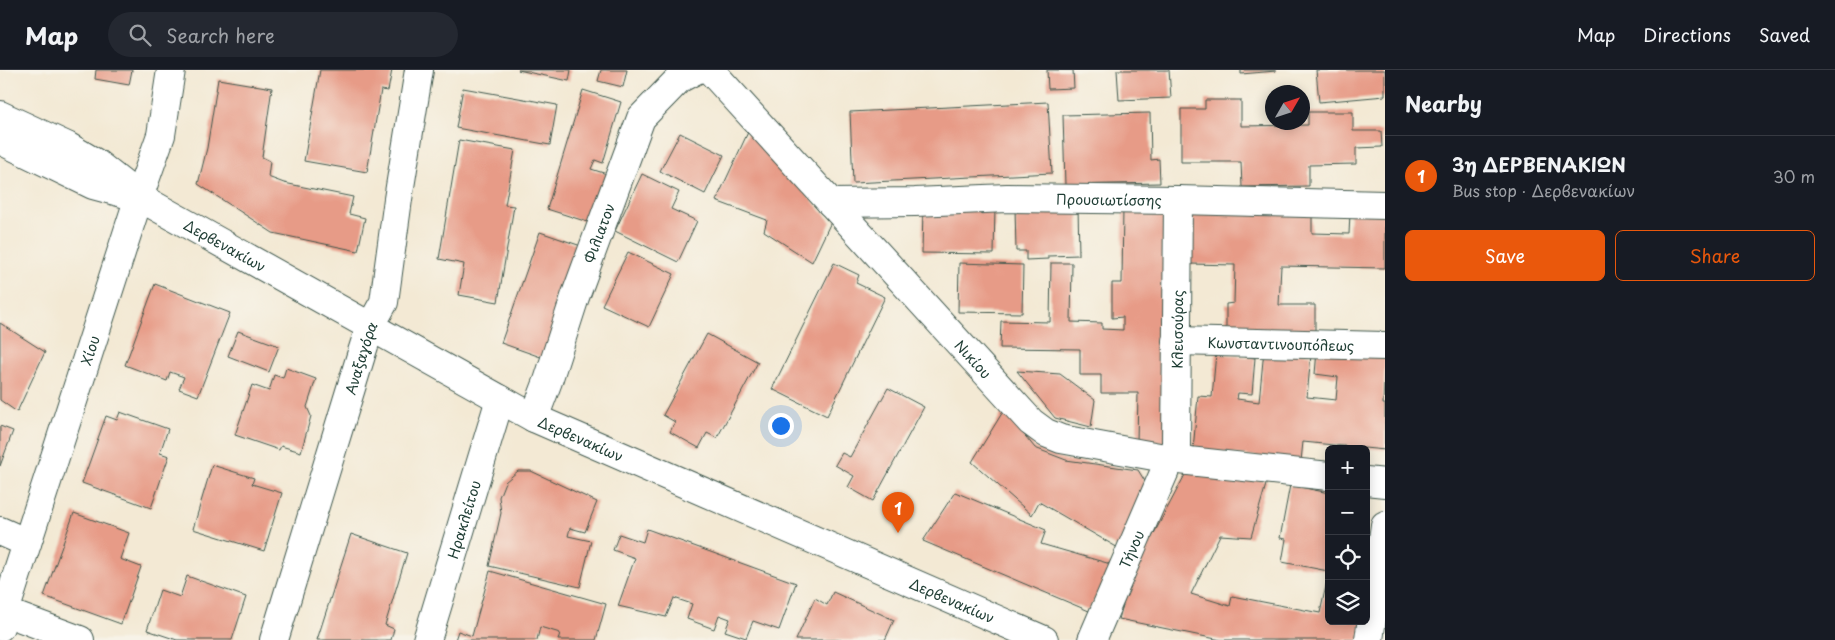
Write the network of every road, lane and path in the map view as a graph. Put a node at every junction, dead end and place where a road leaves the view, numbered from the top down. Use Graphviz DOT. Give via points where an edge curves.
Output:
graph roads {
  1 [pos="171,70"];
  2 [pos="419,70"];
  3 [pos="696,70"];
  4 [pos="710,70"];
  5 [pos="0,115"];
  6 [pos="0,140"];
  7 [pos="139,197"];
  8 [pos="1178,200"];
  9 [pos="831,203"];
  10 [pos="1385,205"];
  11 [pos="370,327"];
  12 [pos="1176,341"];
  13 [pos="1385,346"];
  14 [pos="500,399"];
  15 [pos="534,418"];
  16 [pos="1170,459"];
  17 [pos="1325,476"];
  18 [pos="1370,481"];
  19 [pos="1385,483"];
  20 [pos="1385,525"];
  21 [pos="0,531"];
  22 [pos="27,543"];
  23 [pos="2,620"];
  24 [pos="80,640"];
  25 [pos="274,640"];
  26 [pos="427,640"];
  27 [pos="1044,640"];
  28 [pos="1092,640"];
  29 [pos="1368,640"];
  1 -- 7 [label="street, Χίου" via="161,135"];
  2 -- 11 [label="street, Αναξαγόρα" via="384,302"];
  3 -- 15 [label="street, Φιλιατον" via="679,79 640,118 574,297"];
  4 -- 9 [label="street, Νικίου"];
  5 -- 7 [label="street, Δερβενακίων" via="96,162"];
  6 -- 7 [label="street, Δερβενακίων" via="93,185"];
  7 -- 11 [label="street, Δερβενακίων"];
  7 -- 22 [label="street, Χίου"];
  8 -- 9 [label="street, Προυσιωτίσσης" via="1008,198"];
  8 -- 10 [label="street, Προυσιωτίσσης"];
  8 -- 12 [label="street, Κλεισούρας"];
  9 -- 16 [label="street, Νικίου" via="1031,422 1061,439"];
  11 -- 14 [label="street, Δερβενακίων"];
  11 -- 25 [label="street, Αναξαγόρα"];
  12 -- 13 [label="street, Κωνσταντινουπόλεως"];
  12 -- 16 [label="street, Κλεισούρας" via="1176,445"];
  14 -- 15 [label="street, Δερβενακίων"];
  14 -- 26 [label="street, Ηρακλείτου"];
  15 -- 27 [label="street, Δερβενακίων"];
  16 -- 17 [label="street, Νικίου"];
  16 -- 28 [label="street, Τήνου"];
  18 -- 19 [label="street"];
  20 -- 29 [label="street"];
  21 -- 22 [label="street"];
  22 -- 23 [label="street, Χίου"];
  23 -- 24 [label="street"];
}
